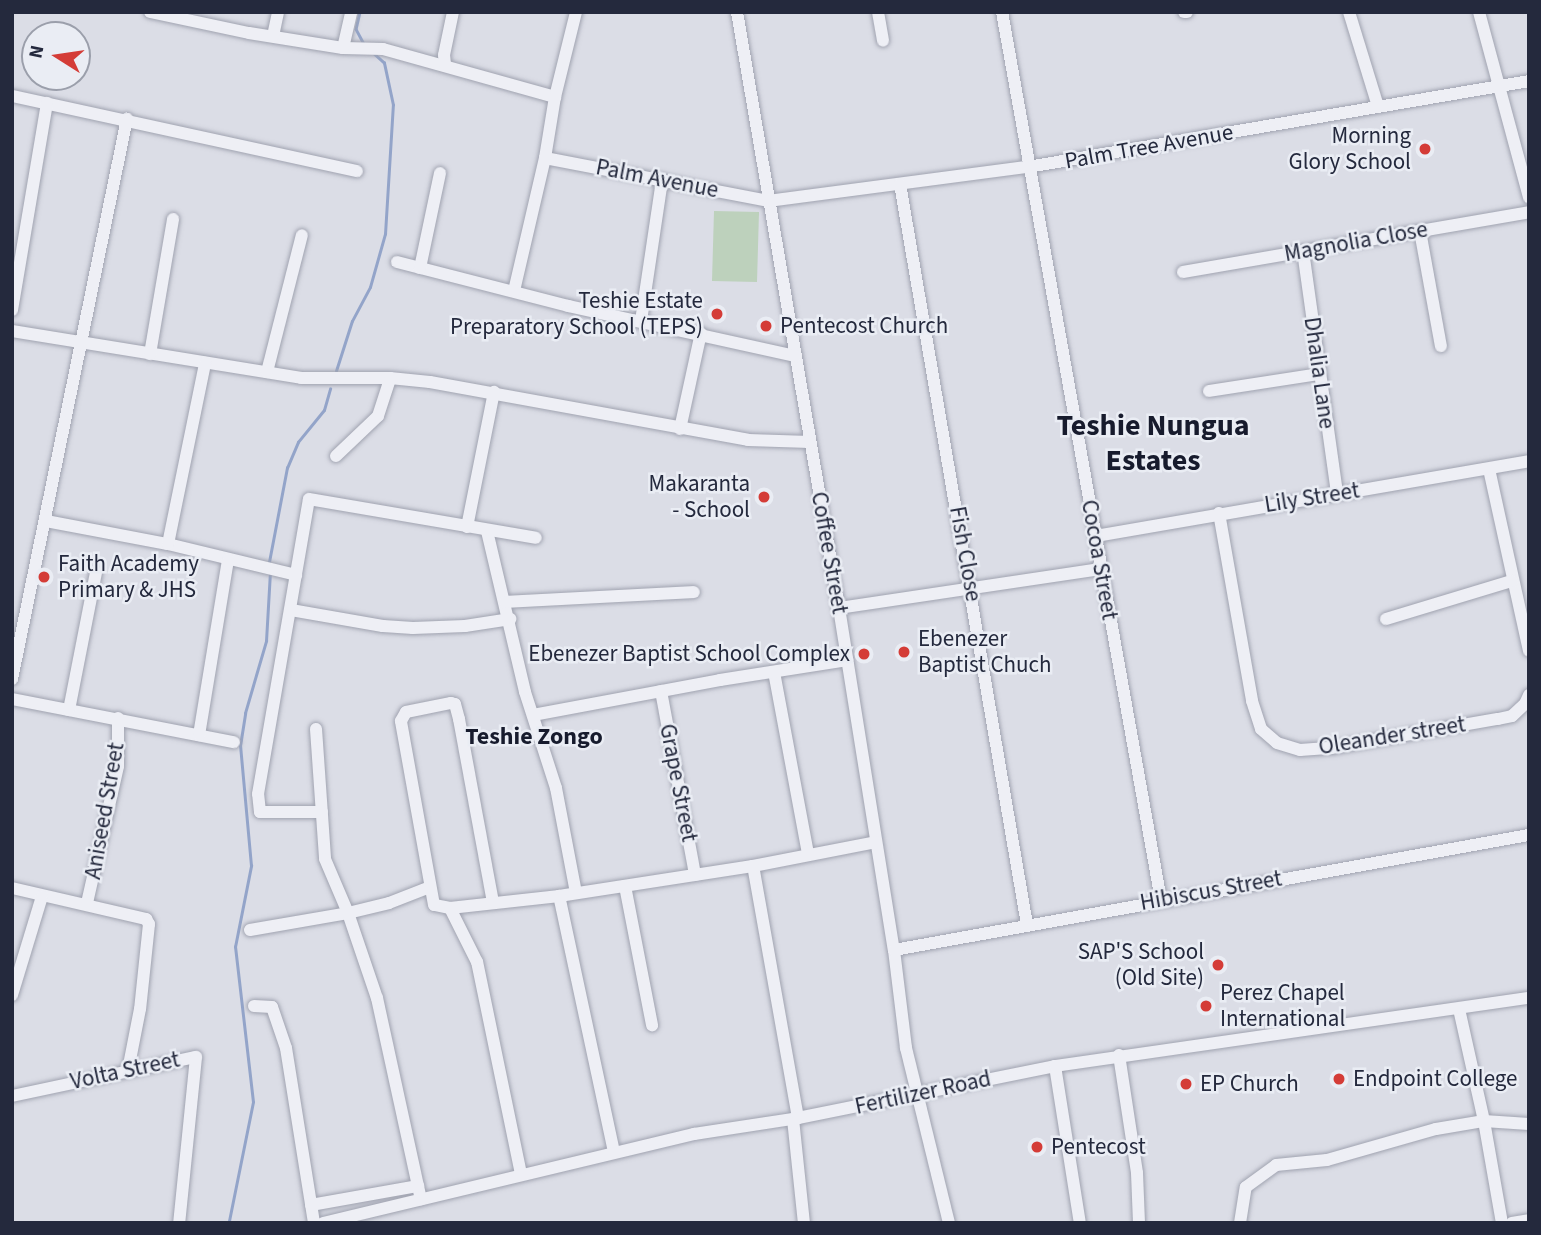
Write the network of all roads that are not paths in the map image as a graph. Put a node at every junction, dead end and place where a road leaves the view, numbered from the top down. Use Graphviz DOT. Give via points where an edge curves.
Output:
graph roads {
  1 [pos="150,12"];
  2 [pos="278,12"];
  3 [pos="351,12"];
  4 [pos="453,12"];
  5 [pos="576,12"];
  6 [pos="737,12"];
  7 [pos="878,12"];
  8 [pos="1002,12"];
  9 [pos="1349,12"];
  10 [pos="1479,12"];
  11 [pos="208,18"];
  12 [pos="273,36"];
  13 [pos="883,41"];
  14 [pos="343,48"];
  15 [pos="445,64"];
  16 [pos="1529,81"];
  17 [pos="1498,87"];
  18 [pos="12,96"];
  19 [pos="555,97"];
  20 [pos="47,103"];
  21 [pos="1378,106"];
  22 [pos="127,119"];
  23 [pos="545,158"];
  24 [pos="1028,167"];
  25 [pos="357,171"];
  26 [pos="440,173"];
  27 [pos="662,180"];
  28 [pos="900,184"];
  29 [pos="1529,197"];
  30 [pos="768,201"];
  31 [pos="1529,212"];
  32 [pos="173,219"];
  33 [pos="1420,230"];
  34 [pos="302,234"];
  35 [pos="1303,251"];
  36 [pos="397,262"];
  37 [pos="419,268"];
  38 [pos="1183,272"];
  39 [pos="514,291"];
  40 [pos="12,310"];
  41 [pos="641,321"];
  42 [pos="12,331"];
  43 [pos="701,333"];
  44 [pos="83,342"];
  45 [pos="1441,346"];
  46 [pos="150,354"];
  47 [pos="796,356"];
  48 [pos="205,363"];
  49 [pos="267,372"];
  50 [pos="1319,374"];
  51 [pos="390,378"];
  52 [pos="1209,391"];
  53 [pos="494,392"];
  54 [pos="680,429"];
  55 [pos="810,442"];
  56 [pos="336,457"];
  57 [pos="1529,461"];
  58 [pos="1489,469"];
  59 [pos="1337,494"];
  60 [pos="1219,513"];
  61 [pos="46,521"];
  62 [pos="467,527"];
  63 [pos="487,531"];
  64 [pos="1096,536"];
  65 [pos="537,538"];
  66 [pos="168,544"];
  67 [pos="228,559"];
  68 [pos="1101,569"];
  69 [pos="96,573"];
  70 [pos="296,575"];
  71 [pos="1513,581"];
  72 [pos="970,587"];
  73 [pos="694,592"];
  74 [pos="505,602"];
  75 [pos="839,608"];
  76 [pos="291,610"];
  77 [pos="510,619"];
  78 [pos="1386,619"];
  79 [pos="1529,651"];
  80 [pos="847,660"];
  81 [pos="774,672"];
  82 [pos="12,679"];
  83 [pos="661,691"];
  84 [pos="1529,695"];
  85 [pos="12,699"];
  86 [pos="69,710"];
  87 [pos="533,715"];
  88 [pos="118,718"];
  89 [pos="316,729"];
  90 [pos="199,735"];
  91 [pos="234,742"];
  92 [pos="322,812"];
  93 [pos="1529,835"];
  94 [pos="876,842"];
  95 [pos="808,854"];
  96 [pos="753,866"];
  97 [pos="695,875"];
  98 [pos="625,886"];
  99 [pos="430,887"];
  100 [pos="12,888"];
  101 [pos="576,893"];
  102 [pos="41,896"];
  103 [pos="559,896"];
  104 [pos="1161,900"];
  105 [pos="493,902"];
  106 [pos="88,903"];
  107 [pos="450,908"];
  108 [pos="348,913"];
  109 [pos="1027,925"];
  110 [pos="250,930"];
  111 [pos="894,950"];
  112 [pos="12,995"];
  113 [pos="1529,998"];
  114 [pos="254,1006"];
  115 [pos="1459,1009"];
  116 [pos="652,1025"];
  117 [pos="1119,1055"];
  118 [pos="1055,1066"];
  119 [pos="128,1070"];
  120 [pos="917,1095"];
  121 [pos="12,1096"];
  122 [pos="795,1119"];
  123 [pos="1484,1121"];
  124 [pos="1529,1124"];
  125 [pos="614,1153"];
  126 [pos="521,1174"];
  127 [pos="420,1193"];
  128 [pos="311,1205"];
  129 [pos="1529,1220"];
  130 [pos="179,1223"];
  131 [pos="314,1223"];
  132 [pos="323,1223"];
  133 [pos="804,1223"];
  134 [pos="949,1223"];
  135 [pos="1080,1223"];
  136 [pos="1139,1223"];
  137 [pos="1240,1223"];
  138 [pos="1502,1223"];
  139 [pos="1512,1223"];
  1 -- 11 [label="street"];
  2 -- 12 [label="street"];
  3 -- 14 [label="street"];
  4 -- 15 [label="street"];
  5 -- 19 [label="street"];
  6 -- 30 [label="street, Coffee Street"];
  7 -- 13 [label="street"];
  8 -- 24 [label="street, Cocoa Street"];
  9 -- 21 [label="street"];
  10 -- 17 [label="street"];
  11 -- 12 [label="street"];
  12 -- 14 [label="street"];
  14 -- 15 [label="street" via="383,49"];
  15 -- 19 [label="street"];
  16 -- 17 [label="street, Palm Tree Avenue"];
  17 -- 21 [label="street, Palm Tree Avenue"];
  17 -- 29 [label="street"];
  18 -- 20 [label="street"];
  19 -- 23 [label="street"];
  20 -- 22 [label="street"];
  20 -- 40 [label="street"];
  21 -- 24 [label="street, Palm Tree Avenue"];
  22 -- 25 [label="street"];
  22 -- 44 [label="street"];
  23 -- 27 [label="street, Palm Avenue"];
  23 -- 39 [label="street"];
  24 -- 28 [label="street, Palm Tree Avenue"];
  24 -- 64 [label="street, Cocoa Street"];
  26 -- 37 [label="street"];
  27 -- 30 [label="street, Palm Avenue"];
  27 -- 41 [label="street"];
  28 -- 30 [label="street, Palm Tree Avenue"];
  28 -- 72 [label="street, Fish Close"];
  30 -- 47 [label="street, Coffee Street"];
  31 -- 33 [label="street, Magnolia Close"];
  32 -- 46 [label="street"];
  33 -- 35 [label="street, Magnolia Close"];
  33 -- 45 [label="street"];
  34 -- 49 [label="street"];
  35 -- 38 [label="street, Magnolia Close"];
  35 -- 50 [label="street, Dhalia Lane"];
  36 -- 37 [label="street"];
  37 -- 39 [label="street"];
  39 -- 41 [label="street"];
  41 -- 43 [label="street"];
  42 -- 44 [label="street"];
  43 -- 47 [label="street"];
  43 -- 54 [label="street"];
  44 -- 46 [label="street"];
  44 -- 61 [label="street"];
  46 -- 48 [label="street"];
  47 -- 55 [label="street, Coffee Street"];
  48 -- 49 [label="street"];
  48 -- 66 [label="street"];
  49 -- 51 [label="street" via="310,379"];
  50 -- 52 [label="street"];
  50 -- 59 [label="street, Dhalia Lane"];
  51 -- 53 [label="street"];
  51 -- 56 [label="street" via="378,416"];
  53 -- 54 [label="street"];
  53 -- 62 [label="street"];
  54 -- 55 [label="street" via="773,443"];
  55 -- 75 [label="street, Coffee Street"];
  57 -- 58 [label="street, Lily Street"];
  58 -- 59 [label="street, Lily Street"];
  58 -- 71 [label="street"];
  59 -- 60 [label="street, Lily Street"];
  60 -- 64 [label="street, Lily Street"];
  60 -- 84 [label="street, Oleander street" via="1252,701 1261,729 1277,743 1300,750 1331,748 1498,719 1511,716"];
  61 -- 66 [label="street"];
  61 -- 82 [label="street"];
  62 -- 63 [label="street"];
  62 -- 70 [label="street" via="309,499"];
  63 -- 65 [label="street"];
  63 -- 74 [label="street"];
  64 -- 68 [label="street, Cocoa Street"];
  66 -- 67 [label="street"];
  67 -- 70 [label="street"];
  67 -- 90 [label="street"];
  68 -- 72 [label="street"];
  68 -- 104 [label="street, Cocoa Street"];
  69 -- 86 [label="street"];
  70 -- 76 [label="street"];
  71 -- 78 [label="street"];
  71 -- 79 [label="street"];
  72 -- 75 [label="street"];
  72 -- 109 [label="street, Fish Close"];
  73 -- 74 [label="street"];
  74 -- 77 [label="street"];
  75 -- 80 [label="street, Coffee Street"];
  76 -- 77 [label="street" via="413,628"];
  76 -- 92 [label="street" via="259,808 266,813"];
  77 -- 87 [label="street"];
  80 -- 81 [label="street"];
  80 -- 94 [label="street, Coffee Street"];
  81 -- 83 [label="street"];
  81 -- 95 [label="street"];
  83 -- 87 [label="street"];
  83 -- 97 [label="street, Grape Street"];
  85 -- 86 [label="street"];
  86 -- 88 [label="street"];
  87 -- 101 [label="street" via="556,788"];
  88 -- 90 [label="street"];
  88 -- 106 [label="street, Aniseed Street" via="118,766"];
  89 -- 92 [label="street"];
  90 -- 91 [label="street"];
  92 -- 108 [label="street" via="325,859"];
  93 -- 104 [label="street, Hibiscus Street"];
  94 -- 95 [label="street"];
  94 -- 111 [label="street, Coffee Street"];
  95 -- 96 [label="street"];
  96 -- 97 [label="street"];
  96 -- 122 [label="street"];
  97 -- 98 [label="street"];
  98 -- 101 [label="street"];
  98 -- 116 [label="street"];
  99 -- 105 [label="street" via="402,716 453,703"];
  99 -- 107 [label="street" via="434,905"];
  99 -- 108 [label="street"];
  100 -- 102 [label="street"];
  101 -- 103 [label="street"];
  102 -- 106 [label="street"];
  102 -- 112 [label="street"];
  103 -- 105 [label="street"];
  103 -- 125 [label="street"];
  104 -- 109 [label="street, Hibiscus Street"];
  105 -- 107 [label="street"];
  106 -- 119 [label="street" via="142,917 149,924"];
  107 -- 126 [label="street" via="477,962"];
  108 -- 110 [label="street"];
  108 -- 127 [label="street" via="377,998"];
  109 -- 111 [label="street, Hibiscus Street"];
  111 -- 120 [label="street, Coffee Street" via="906,1048"];
  113 -- 115 [label="street, Fertilizer Road"];
  114 -- 128 [label="street" via="272,1007 286,1048"];
  115 -- 117 [label="street, Fertilizer Road"];
  115 -- 123 [label="street"];
  117 -- 118 [label="street, Fertilizer Road"];
  117 -- 136 [label="street" via="1137,1173"];
  118 -- 120 [label="street, Fertilizer Road"];
  118 -- 135 [label="street"];
  119 -- 121 [label="street, Volta Street"];
  119 -- 130 [label="street, Volta Street" via="194,1056 198,1059"];
  120 -- 122 [label="street, Fertilizer Road"];
  120 -- 134 [label="street, Coffee Street"];
  122 -- 125 [label="street, Fertilizer Road" via="694,1134"];
  122 -- 133 [label="street"];
  123 -- 124 [label="street"];
  123 -- 137 [label="street" via="1436,1129 1327,1160 1276,1165 1246,1187"];
  123 -- 138 [label="street"];
  125 -- 126 [label="street, Fertilizer Road"];
  126 -- 127 [label="street, Fertilizer Road"];
  127 -- 128 [label="street"];
  127 -- 132 [label="street, Fertilizer Road"];
  128 -- 131 [label="street"];
  129 -- 139 [label="street"];
}
